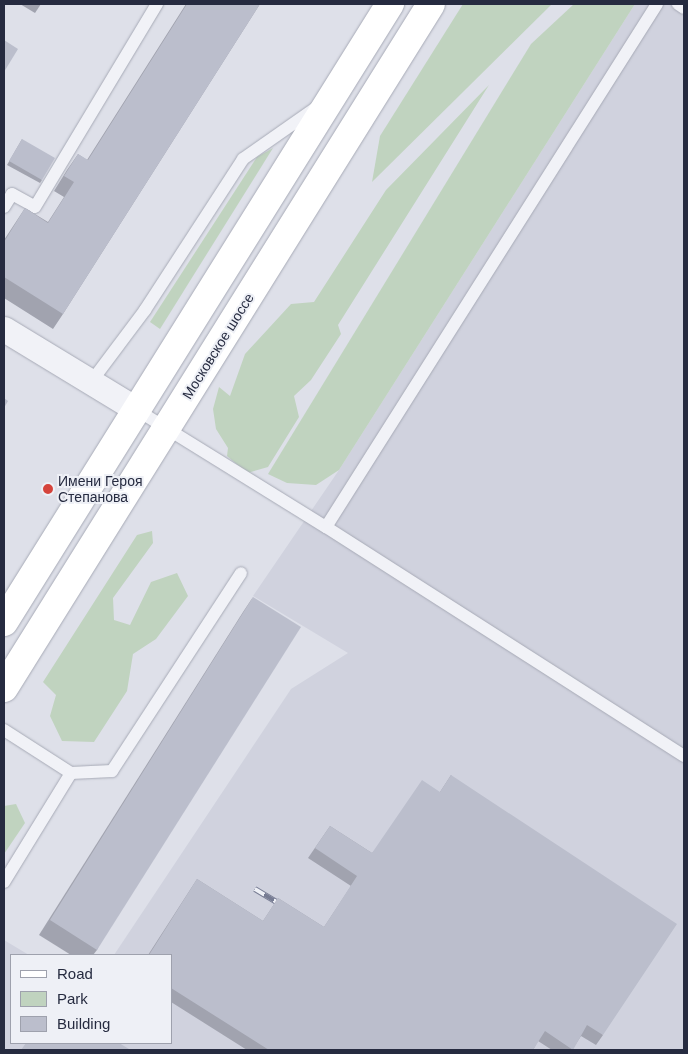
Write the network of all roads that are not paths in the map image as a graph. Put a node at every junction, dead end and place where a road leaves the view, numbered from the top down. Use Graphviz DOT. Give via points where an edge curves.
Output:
graph roads {
  1 [pos="158,4"];
  2 [pos="390,4"];
  3 [pos="431,4"];
  4 [pos="657,4"];
  5 [pos="678,4"];
  6 [pos="684,8"];
  7 [pos="334,93"];
  8 [pos="4,207"];
  9 [pos="4,329"];
  10 [pos="91,382"];
  11 [pos="137,410"];
  12 [pos="167,428"];
  13 [pos="326,527"];
  14 [pos="241,573"];
  15 [pos="4,622"];
  16 [pos="4,688"];
  17 [pos="4,730"];
  18 [pos="684,756"];
  19 [pos="71,773"];
  20 [pos="4,882"];
  1 -- 8 [label="lane" via="35,207 12,194"];
  2 -- 7 [label="main road"];
  3 -- 12 [label="main road, Московское шоссе"];
  4 -- 13 [label="lane"];
  5 -- 6 [label="lane"];
  7 -- 10 [label="lane" via="243,159 145,310"];
  7 -- 11 [label="main road"];
  9 -- 10 [label="street"];
  10 -- 11 [label="street"];
  11 -- 12 [label="lane"];
  11 -- 15 [label="main road"];
  12 -- 13 [label="lane"];
  12 -- 16 [label="main road, Московское шоссе"];
  13 -- 18 [label="lane"];
  14 -- 19 [label="lane" via="112,771"];
  17 -- 19 [label="lane"];
  19 -- 20 [label="lane"];
}
